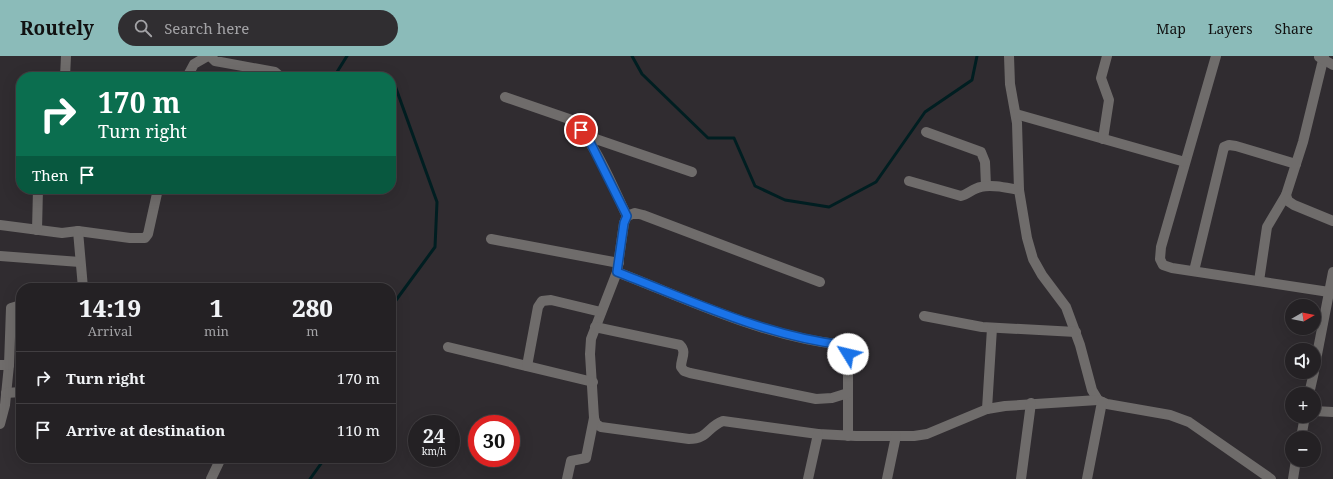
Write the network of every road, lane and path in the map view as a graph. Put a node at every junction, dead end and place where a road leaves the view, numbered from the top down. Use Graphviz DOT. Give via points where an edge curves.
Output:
graph roads {
  1 [pos="66,56"];
  2 [pos="209,56"];
  3 [pos="1009,56"];
  4 [pos="1107,56"];
  5 [pos="1216,56"];
  6 [pos="1321,57"];
  7 [pos="1333,65"];
  8 [pos="65,72"];
  9 [pos="190,72"];
  10 [pos="275,72"];
  11 [pos="506,97"];
  12 [pos="1016,114"];
  13 [pos="926,132"];
  14 [pos="587,136"];
  15 [pos="1103,138"];
  16 [pos="1185,162"];
  17 [pos="1296,164"];
  18 [pos="692,172"];
  19 [pos="909,181"];
  20 [pos="986,186"];
  21 [pos="1019,190"];
  22 [pos="38,194"];
  23 [pos="157,194"];
  24 [pos="1286,195"];
  25 [pos="627,216"];
  26 [pos="1333,221"];
  27 [pos="0,225"];
  28 [pos="38,230"];
  29 [pos="78,231"];
  30 [pos="491,239"];
  31 [pos="0,256"];
  32 [pos="80,262"];
  33 [pos="618,267"];
  34 [pos="1194,271"];
  35 [pos="1333,272"];
  36 [pos="1259,281"];
  37 [pos="820,282"];
  38 [pos="82,283"];
  39 [pos="1329,292"];
  40 [pos="16,306"];
  41 [pos="601,312"];
  42 [pos="924,316"];
  43 [pos="595,327"];
  44 [pos="992,328"];
  45 [pos="1076,332"];
  46 [pos="1319,343"];
  47 [pos="448,348"];
  48 [pos="4,365"];
  49 [pos="527,366"];
  50 [pos="593,382"];
  51 [pos="6,392"];
  52 [pos="16,392"];
  53 [pos="848,393"];
  54 [pos="1100,401"];
  55 [pos="1031,403"];
  56 [pos="987,409"];
  57 [pos="1321,411"];
  58 [pos="1333,412"];
  59 [pos="594,418"];
  60 [pos="0,424"];
  61 [pos="818,434"];
  62 [pos="848,436"];
  63 [pos="896,436"];
  64 [pos="218,463"];
  65 [pos="1295,467"];
  66 [pos="210,479"];
  67 [pos="567,479"];
  68 [pos="808,479"];
  69 [pos="887,479"];
  70 [pos="1020,479"];
  71 [pos="1087,479"];
  72 [pos="1271,479"];
  73 [pos="1293,479"];
  1 -- 8 [label="street"];
  2 -- 9 [label="street" via="194,64"];
  2 -- 10 [label="street" via="215,61"];
  3 -- 12 [label="street" via="1010,84"];
  4 -- 15 [label="street" via="1101,78 1109,100"];
  5 -- 16 [label="street"];
  6 -- 7 [label="street"];
  6 -- 17 [label="street"];
  11 -- 14 [label="street" via="569,119"];
  12 -- 15 [label="street"];
  12 -- 21 [label="street"];
  13 -- 20 [label="street" via="981,152 985,162"];
  14 -- 18 [label="street"];
  14 -- 25 [label="street"];
  15 -- 16 [label="street"];
  16 -- 34 [label="street" via="1160,258 1163,265"];
  17 -- 24 [label="street"];
  17 -- 34 [label="street" via="1236,146 1224,147"];
  19 -- 20 [label="street" via="961,196"];
  20 -- 21 [label="street"];
  21 -- 45 [label="street" via="1033,259 1042,276 1066,307"];
  22 -- 28 [label="street"];
  23 -- 29 [label="street" via="147,237 130,238"];
  24 -- 26 [label="street" via="1288,201 1294,205"];
  24 -- 36 [label="street" via="1267,227"];
  25 -- 33 [label="street"];
  25 -- 37 [label="street" via="635,213 643,215"];
  27 -- 28 [label="street"];
  28 -- 29 [label="street" via="62,234"];
  29 -- 32 [label="street"];
  30 -- 33 [label="street"];
  31 -- 32 [label="street"];
  32 -- 38 [label="street"];
  33 -- 41 [label="street"];
  33 -- 53 [label="street" via="764,328 806,340 843,345 847,348 848,354"];
  34 -- 36 [label="street"];
  35 -- 39 [label="street"];
  36 -- 39 [label="street"];
  39 -- 46 [label="street"];
  40 -- 48 [label="street" via="11,308"];
  41 -- 43 [label="street"];
  41 -- 49 [label="street" via="551,300 542,301 538,307"];
  42 -- 44 [label="street"];
  43 -- 50 [label="street" via="590,354"];
  43 -- 53 [label="street" via="680,345 684,354 681,367 690,373 816,400"];
  44 -- 45 [label="street"];
  44 -- 56 [label="street"];
  45 -- 54 [label="street" via="1092,390"];
  47 -- 49 [label="street"];
  48 -- 51 [label="street"];
  49 -- 50 [label="street"];
  50 -- 59 [label="street"];
  51 -- 52 [label="street"];
  51 -- 60 [label="street"];
  53 -- 62 [label="street"];
  54 -- 55 [label="street"];
  54 -- 71 [label="street" via="1098,432"];
  54 -- 72 [label="street" via="1189,422"];
  55 -- 56 [label="street"];
  55 -- 70 [label="street"];
  56 -- 63 [label="street" via="927,434"];
  57 -- 58 [label="street"];
  59 -- 61 [label="street" via="596,424 601,427 689,439 704,436 714,424 723,421"];
  59 -- 67 [label="street" via="586,458 571,461"];
  61 -- 62 [label="street"];
  61 -- 68 [label="street"];
  62 -- 63 [label="street"];
  63 -- 69 [label="street"];
  64 -- 66 [label="street"];
  65 -- 73 [label="street"];
}
